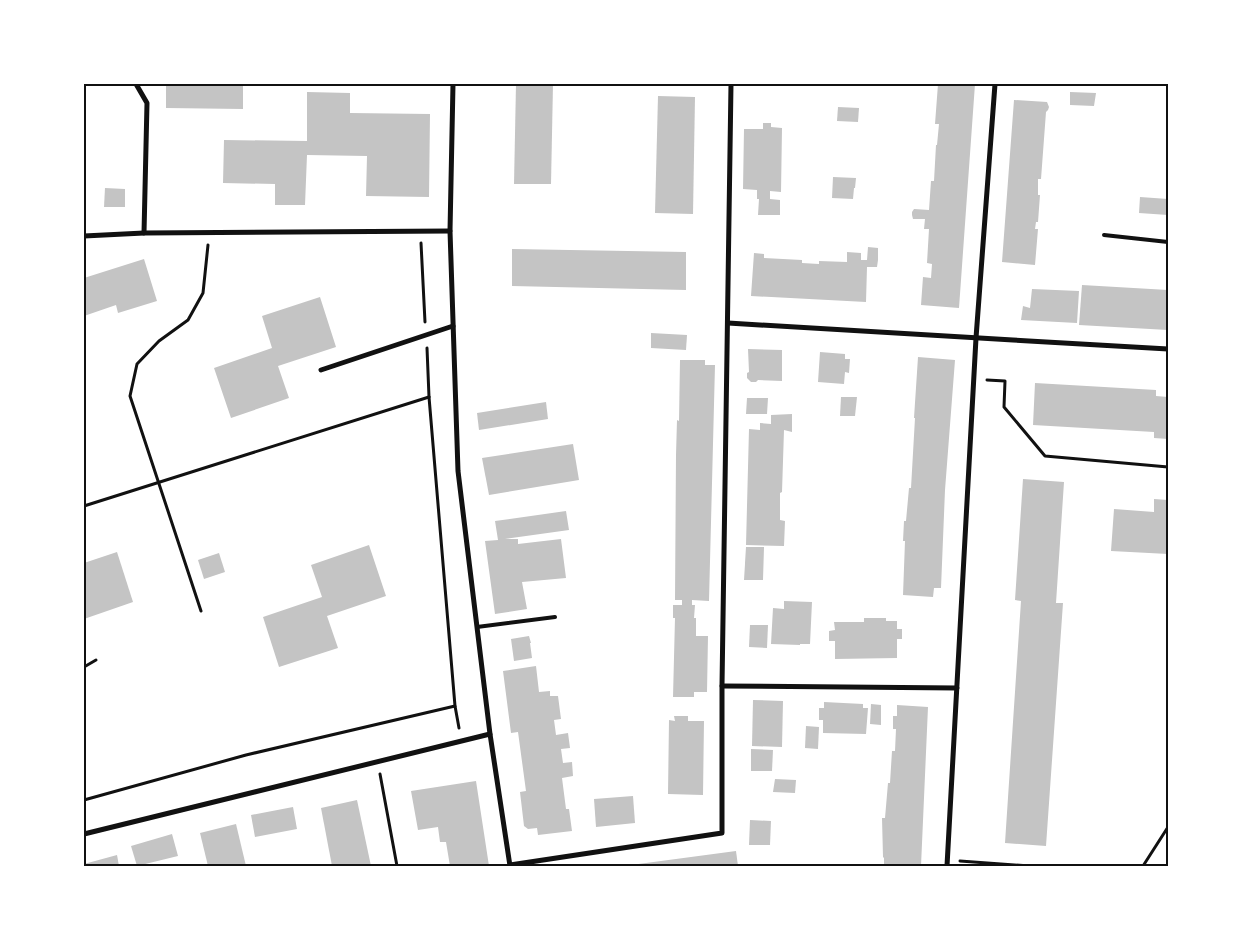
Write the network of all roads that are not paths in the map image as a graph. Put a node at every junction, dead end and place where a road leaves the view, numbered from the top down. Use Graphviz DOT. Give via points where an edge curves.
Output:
graph roads {
  1 [pos="136,84"];
  2 [pos="453,84"];
  3 [pos="731,84"];
  4 [pos="995,84"];
  5 [pos="450,231"];
  6 [pos="144,233"];
  7 [pos="1104,235"];
  8 [pos="84,236"];
  9 [pos="1168,242"];
  10 [pos="728,323"];
  11 [pos="453,326"];
  12 [pos="976,338"];
  13 [pos="1168,349"];
  14 [pos="321,370"];
  15 [pos="555,617"];
  16 [pos="477,627"];
  17 [pos="722,686"];
  18 [pos="957,688"];
  19 [pos="490,734"];
  20 [pos="84,834"];
  21 [pos="947,863"];
  22 [pos="510,866"];
  1 -- 6 [label="street" via="147,103"];
  2 -- 5 [label="street"];
  3 -- 10 [label="street"];
  4 -- 12 [label="street"];
  5 -- 6 [label="street"];
  5 -- 11 [label="street"];
  6 -- 8 [label="street"];
  7 -- 9 [label="lane"];
  10 -- 12 [label="street"];
  10 -- 17 [label="street"];
  11 -- 14 [label="street"];
  11 -- 16 [label="street" via="458,471"];
  12 -- 13 [label="street"];
  12 -- 18 [label="street"];
  15 -- 16 [label="lane"];
  16 -- 19 [label="street"];
  17 -- 18 [label="street"];
  17 -- 22 [label="street" via="722,833"];
  18 -- 21 [label="street"];
  19 -- 20 [label="street"];
  19 -- 22 [label="street"];
}
